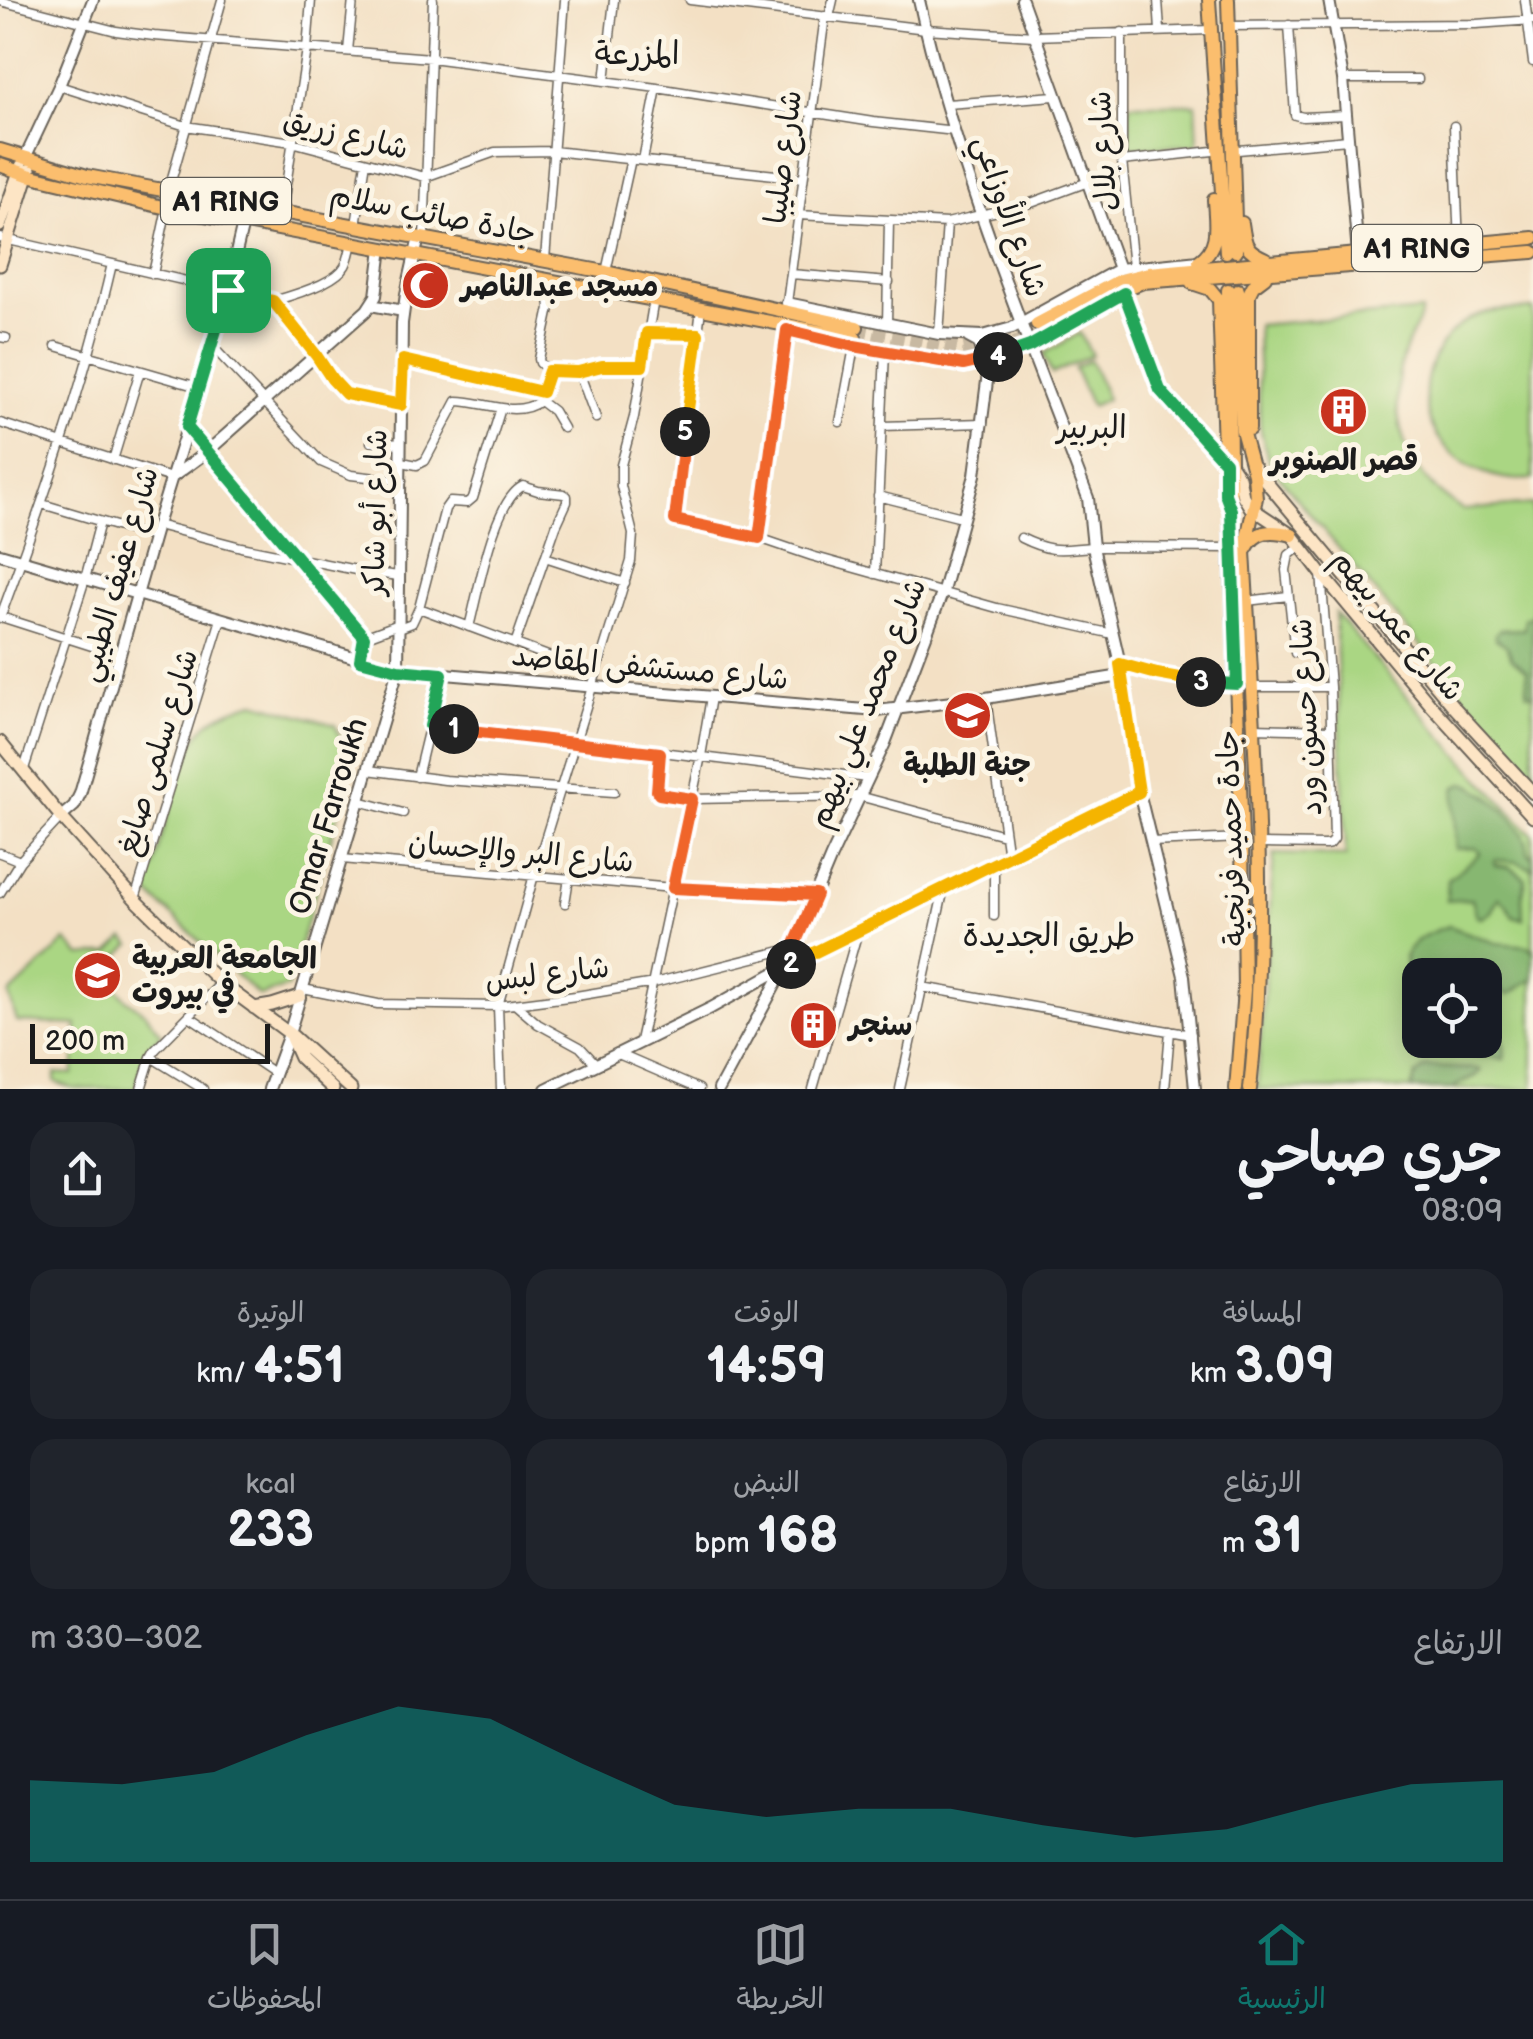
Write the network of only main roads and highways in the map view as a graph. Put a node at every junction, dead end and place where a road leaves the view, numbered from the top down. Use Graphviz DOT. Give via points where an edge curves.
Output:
graph roads {
  1 [pos="1209,0"];
  2 [pos="1228,0"];
  3 [pos="1213,77"];
  4 [pos="1231,84"];
  5 [pos="0,150"];
  6 [pos="0,165"];
  7 [pos="26,166"];
  8 [pos="0,226"];
  9 [pos="1533,238"];
  10 [pos="3,239"];
  11 [pos="1533,252"];
  12 [pos="1301,258"];
  13 [pos="1266,259"];
  14 [pos="1359,260"];
  15 [pos="0,265"];
  16 [pos="1265,277"];
  17 [pos="710,294"];
  18 [pos="786,304"];
  19 [pos="701,309"];
  20 [pos="787,330"];
  21 [pos="1250,460"];
  22 [pos="1228,464"];
  23 [pos="1254,512"];
  24 [pos="1296,540"];
  25 [pos="1238,549"];
  26 [pos="1330,558"];
  27 [pos="1321,573"];
  28 [pos="0,742"];
  29 [pos="1533,793"];
  30 [pos="1533,817"];
  31 [pos="302,992"];
  32 [pos="254,1008"];
  33 [pos="290,1034"];
  34 [pos="333,1089"];
  35 [pos="350,1089"];
  36 [pos="1236,1089"];
  37 [pos="1250,1089"];
  1 -- 3 [label="main road"];
  2 -- 4 [label="main road"];
  3 -- 4 [label="main road" via="1231,252"];
  3 -- 13 [label="main road" via="1214,240 1198,261"];
  4 -- 13 [label="main road" via="1245,242"];
  5 -- 7 [label="main road, جادة صائب سلام / A1 RING"];
  6 -- 7 [label="main road, جادة صائب سلام / A1 RING"];
  7 -- 8 [label="main road"];
  7 -- 10 [label="main road"];
  7 -- 17 [label="main road, جادة صائب سلام / A1 RING"];
  7 -- 19 [label="main road, جادة صائب سلام / A1 RING" via="167,208"];
  9 -- 14 [label="main road, A1 RING"];
  10 -- 15 [label="main road"];
  11 -- 14 [label="main road, A1 RING"];
  12 -- 13 [label="main road"];
  12 -- 14 [label="main road, A1 RING"];
  12 -- 14 [label="main road, A1 RING" via="1132,276 1040,327 1143,282"];
  14 -- 16 [label="main road"];
  16 -- 21 [label="main road" via="1249,294"];
  16 -- 22 [label="main road" via="1192,284 1219,300"];
  17 -- 18 [label="main road"];
  17 -- 19 [label="main road, جادة صائب سلام / A1 RING" via="855,337"];
  19 -- 20 [label="main road"];
  21 -- 22 [label="main road, جادة حميد فرنجية" via="1233,290"];
  21 -- 23 [label="main road, جادة حميد فرنجية"];
  21 -- 26 [label="main road, شارع عمر بيهم"];
  22 -- 23 [label="main road"];
  22 -- 25 [label="main road, جادة حميد فرنجية" via="1225,494"];
  23 -- 24 [label="main road, شارع عمر بيهم"];
  23 -- 25 [label="main road, جادة حميد فرنجية"];
  24 -- 25 [label="main road" via="1261,532"];
  24 -- 27 [label="main road, شارع عمر بيهم"];
  25 -- 36 [label="main road, جادة حميد فرنجية" via="1244,990"];
  25 -- 37 [label="main road, جادة حميد فرنجية" via="1247,601 1258,844 1260,955"];
  26 -- 27 [label="main road"];
  26 -- 29 [label="main road, شارع عمر بيهم"];
  27 -- 30 [label="main road, شارع عمر بيهم"];
  28 -- 32 [label="main road" via="134,899"];
  31 -- 32 [label="main road"];
  32 -- 33 [label="main road"];
  33 -- 34 [label="main road" via="300,1058"];
  33 -- 35 [label="main road"];
}
